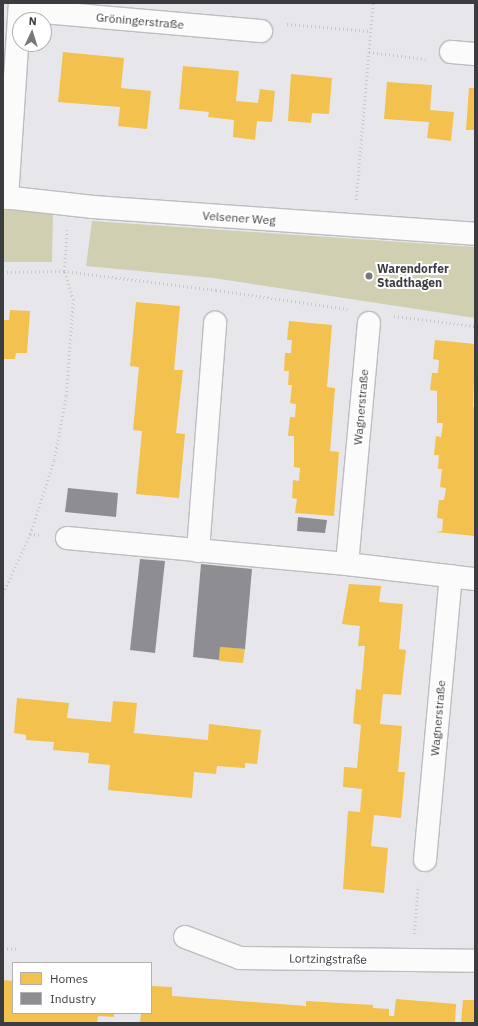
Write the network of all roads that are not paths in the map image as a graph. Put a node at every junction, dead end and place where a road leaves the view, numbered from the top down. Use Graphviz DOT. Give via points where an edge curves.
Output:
graph roads {
  1 [pos="20,6"];
  2 [pos="261,31"];
  3 [pos="451,52"];
  4 [pos="475,54"];
  5 [pos="5,198"];
  6 [pos="475,234"];
  7 [pos="362,316"];
  8 [pos="215,323"];
  9 [pos="67,538"];
  10 [pos="198,551"];
  11 [pos="347,564"];
  12 [pos="451,576"];
  13 [pos="475,579"];
  14 [pos="425,860"];
  15 [pos="185,937"];
  16 [pos="475,961"];
  1 -- 2 [label="street, Gröningerstraße"];
  1 -- 5 [label="street, Gröningerstraße"];
  3 -- 4 [label="street"];
  5 -- 6 [label="street, Velsener Weg"];
  7 -- 11 [label="street, Wagnerstraße"];
  8 -- 10 [label="street"];
  9 -- 10 [label="street"];
  10 -- 11 [label="street"];
  11 -- 12 [label="street"];
  12 -- 13 [label="street"];
  12 -- 14 [label="street, Wagnerstraße"];
  15 -- 16 [label="street, Lortzingstraße" via="240,958"];
}
